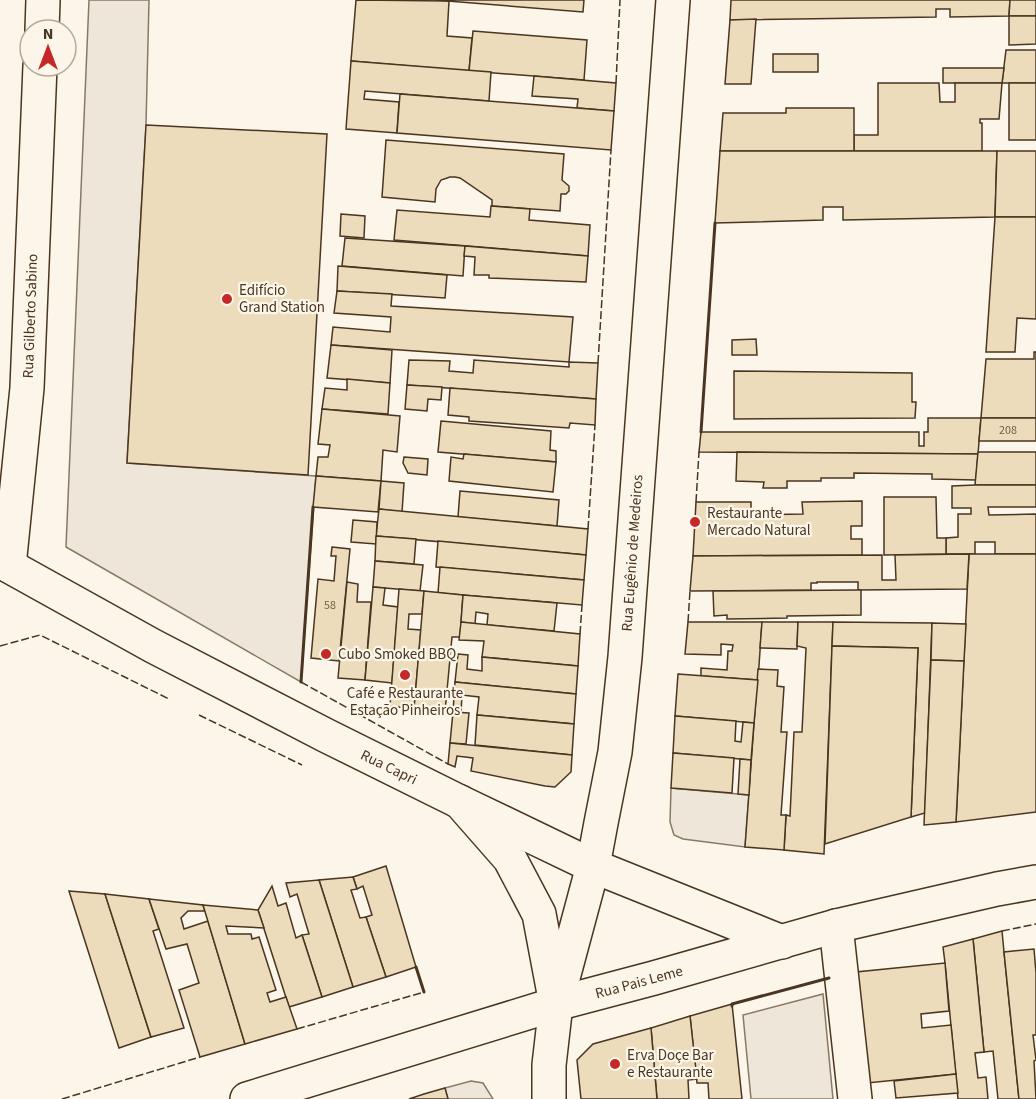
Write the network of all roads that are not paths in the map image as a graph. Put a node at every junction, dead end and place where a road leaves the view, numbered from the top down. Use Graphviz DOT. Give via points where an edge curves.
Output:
graph roads {
  1 [pos="44,0"];
  2 [pos="673,0"];
  3 [pos="43,18"];
  4 [pos="40,78"];
  5 [pos="4,560"];
  6 [pos="460,802"];
  7 [pos="592,866"];
  8 [pos="1036,882"];
  9 [pos="836,926"];
  10 [pos="782,942"];
  11 [pos="555,1005"];
  12 [pos="247,1099"];
  13 [pos="549,1099"];
  14 [pos="855,1099"];
  1 -- 3 [label="street"];
  2 -- 7 [label="street, Rua Eugênio de Medeiros" via="625,657 615,752"];
  4 -- 5 [label="street, Rua Gilberto Sabino" via="27,388"];
  5 -- 6 [label="street, Rua Capri" via="153,645"];
  6 -- 7 [label="street, Rua Capri"];
  6 -- 11 [label="street" via="510,859 539,914"];
  7 -- 10 [label="street, Rua Capri"];
  7 -- 11 [label="street, Rua Eugênio de Medeiros"];
  8 -- 9 [label="street, Rua Pais Leme"];
  9 -- 10 [label="street, Rua Pais Leme"];
  9 -- 14 [label="street"];
  10 -- 11 [label="street, Rua Pais Leme"];
  11 -- 12 [label="street, Rua Pais Leme"];
  11 -- 13 [label="street, Rua Eugênio de Medeiros"];
}
